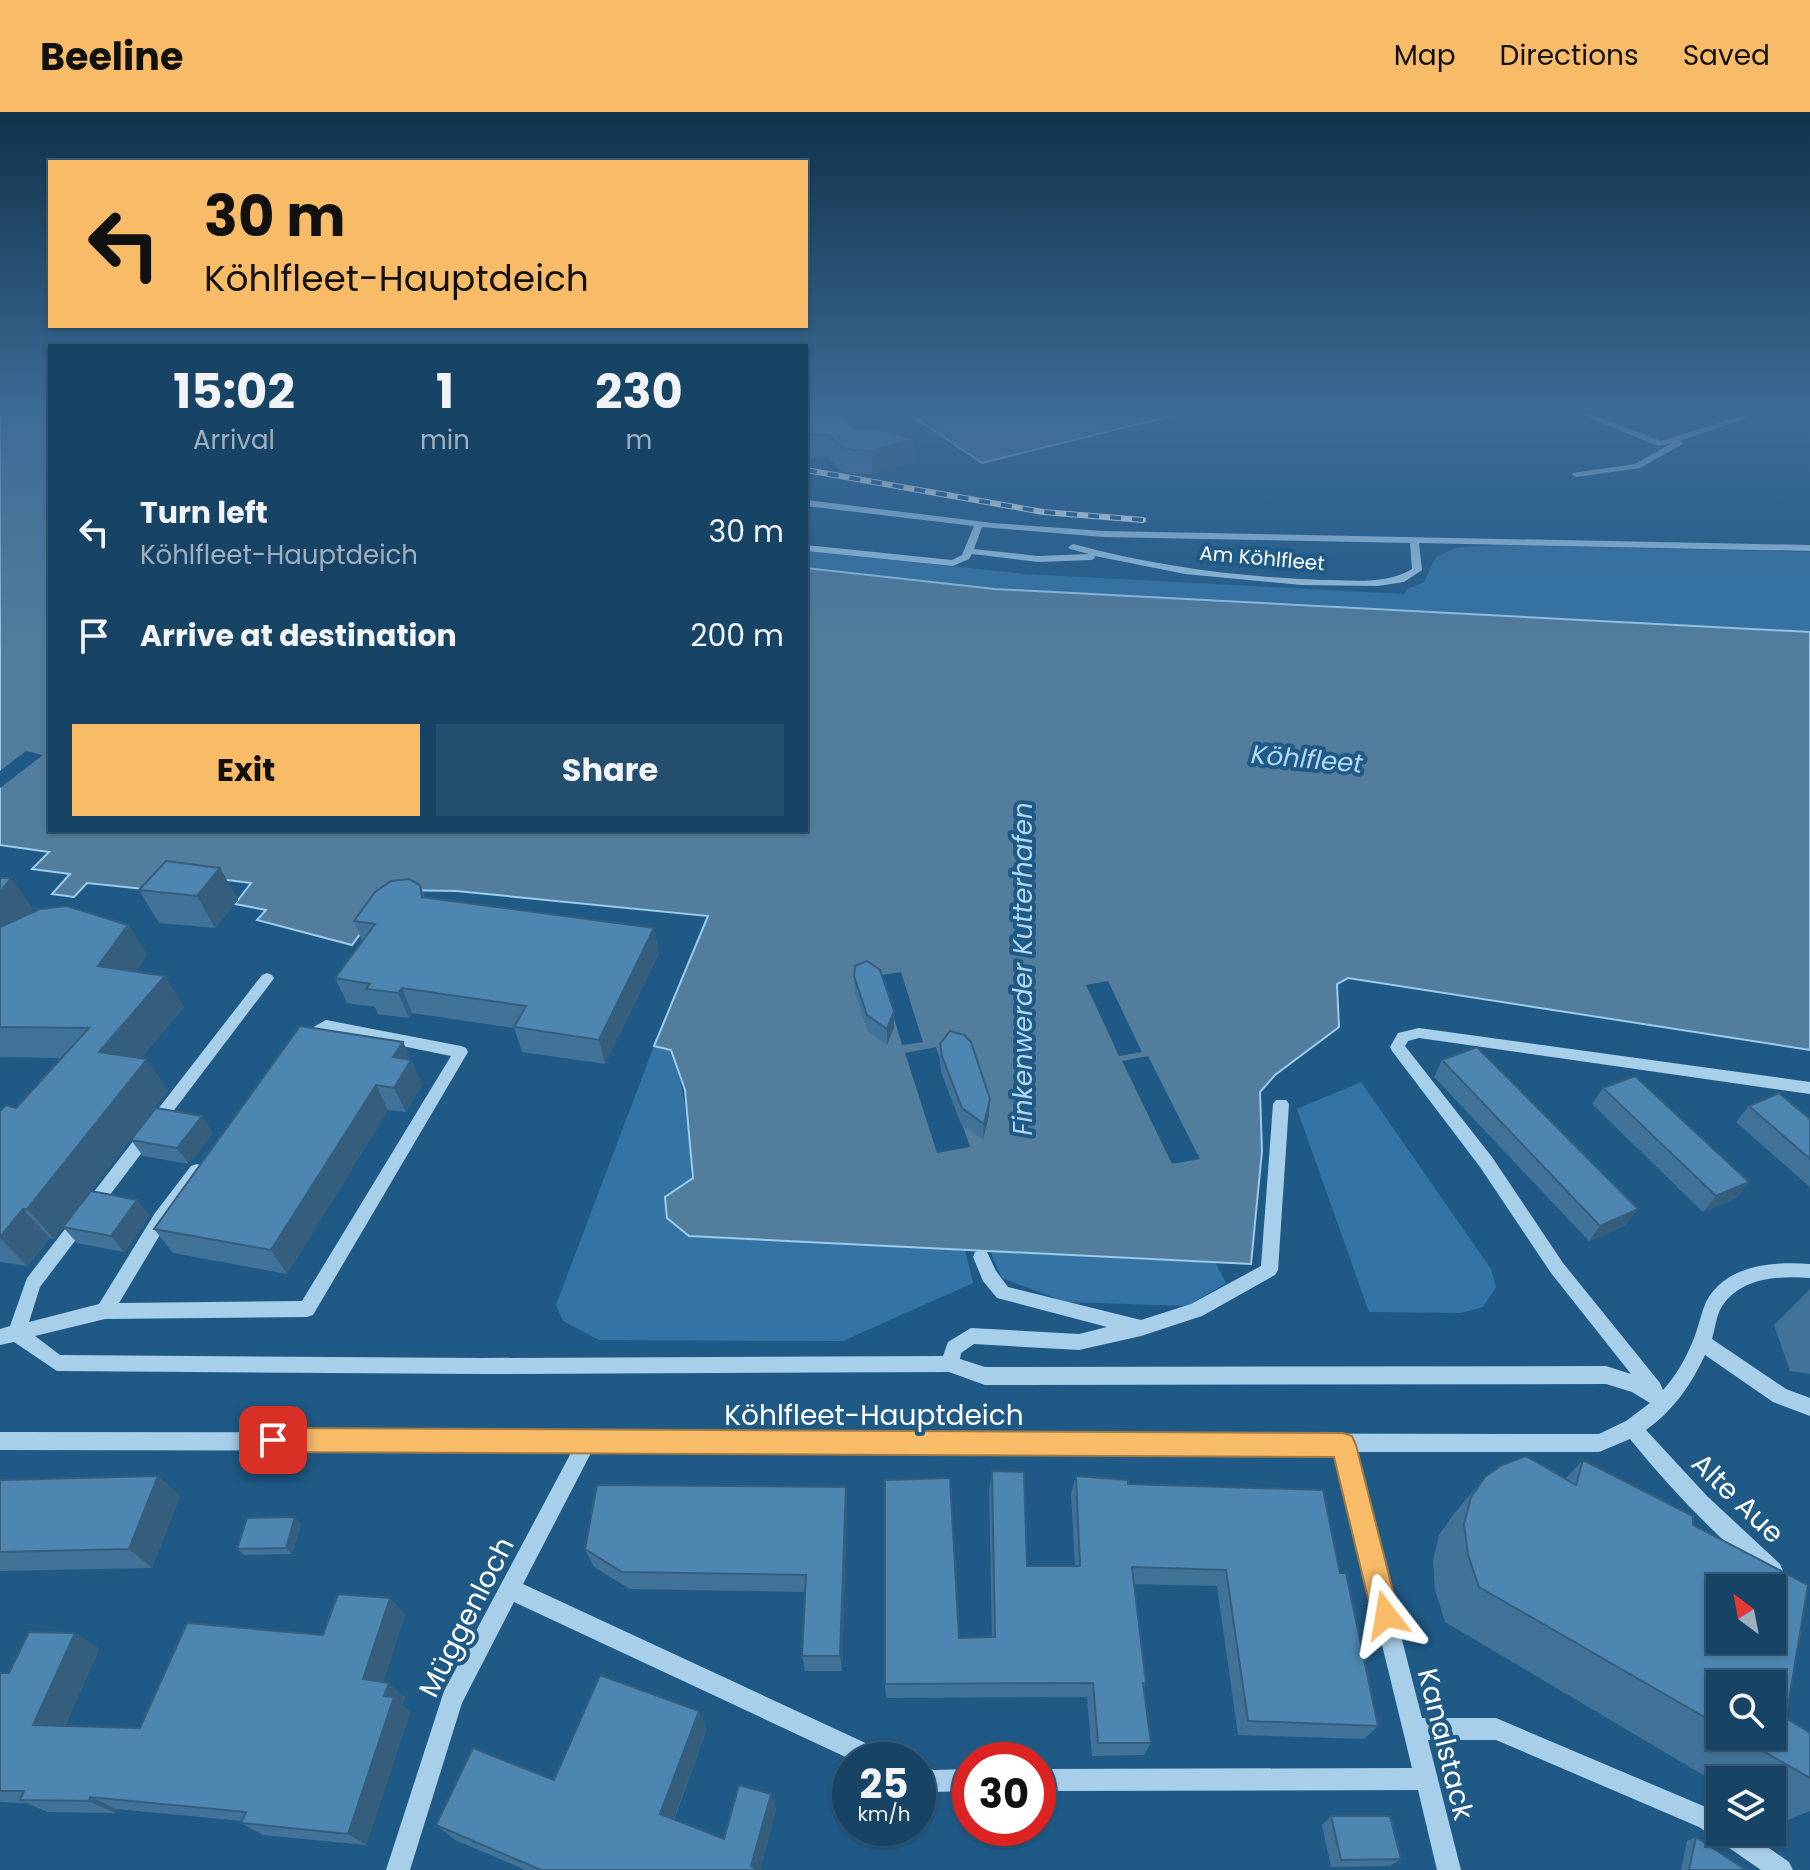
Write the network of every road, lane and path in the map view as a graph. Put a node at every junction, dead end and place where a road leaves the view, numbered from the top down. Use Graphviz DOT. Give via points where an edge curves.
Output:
graph roads {
  1 [pos="808,503"];
  2 [pos="979,524"];
  3 [pos="1414,540"];
  4 [pos="1810,540"];
  5 [pos="1681,545"];
  6 [pos="1073,547"];
  7 [pos="808,548"];
  8 [pos="1810,548"];
  9 [pos="968,551"];
  10 [pos="1104,556"];
  11 [pos="267,978"];
  12 [pos="288,1050"];
  13 [pos="1810,1088"];
  14 [pos="1281,1104"];
  15 [pos="206,1158"];
  16 [pos="981,1257"];
  17 [pos="1810,1271"];
  18 [pos="105,1311"];
  19 [pos="1141,1328"];
  20 [pos="8,1335"];
  21 [pos="1702,1343"];
  22 [pos="949,1364"];
  23 [pos="1665,1402"];
  24 [pos="1810,1407"];
  25 [pos="1633,1429"];
  26 [pos="0,1441"];
  27 [pos="587,1442"];
  28 [pos="1343,1445"];
  29 [pos="1792,1586"];
  30 [pos="510,1589"];
  31 [pos="1414,1729"];
  32 [pos="838,1742"];
  33 [pos="1426,1779"];
  34 [pos="1056,1780"];
  35 [pos="1706,1819"];
  36 [pos="1746,1846"];
  37 [pos="398,1870"];
  38 [pos="1449,1870"];
  39 [pos="1781,1870"];
  1 -- 2 [label="street"];
  2 -- 3 [label="street" via="1103,534"];
  2 -- 9 [label="street"];
  3 -- 5 [label="street"];
  3 -- 10 [label="street, Am Köhlfleet" via="1417,570 1401,580 1378,583 1243,576"];
  4 -- 5 [label="street"];
  5 -- 8 [label="street"];
  6 -- 10 [label="street, Am Köhlfleet"];
  7 -- 9 [label="street" via="953,563"];
  9 -- 10 [label="street" via="1038,559"];
  11 -- 20 [label="street" via="33,1283"];
  12 -- 18 [label="street" via="326,1025 461,1052 307,1309"];
  13 -- 23 [label="street" via="1419,1033 1403,1037 1397,1047 1486,1162 1557,1268"];
  14 -- 19 [label="street" via="1269,1270 1196,1310"];
  15 -- 18 [label="street" via="161,1218"];
  16 -- 19 [label="street" via="1003,1293"];
  17 -- 21 [label="street, Köhlfleet-Hauptdeich" via="1776,1269 1740,1282 1716,1302"];
  18 -- 20 [label="street"];
  19 -- 22 [label="street" via="1079,1342 971,1336 954,1348"];
  20 -- 22 [label="street" via="57,1363 88,1364"];
  21 -- 23 [label="street, Köhlfleet-Hauptdeich"];
  21 -- 24 [label="street" via="1780,1396"];
  22 -- 23 [label="street" via="985,1376 1606,1375"];
  23 -- 25 [label="street, Köhlfleet-Hauptdeich"];
  25 -- 28 [label="street, Köhlfleet-Hauptdeich" via="1599,1443"];
  25 -- 29 [label="street, Alte Aue" via="1679,1484"];
  26 -- 27 [label="street, Köhlfleet-Hauptdeich"];
  27 -- 28 [label="street, Köhlfleet-Hauptdeich"];
  27 -- 30 [label="street, Müggenloch"];
  28 -- 31 [label="street, Kanalstack"];
  30 -- 32 [label="street"];
  30 -- 37 [label="street, Müggenloch" via="452,1699"];
  31 -- 33 [label="street, Kanalstack"];
  31 -- 35 [label="street" via="1496,1729"];
  33 -- 34 [label="street"];
  33 -- 38 [label="street, Kanalstack"];
  36 -- 39 [label="street"];
}
